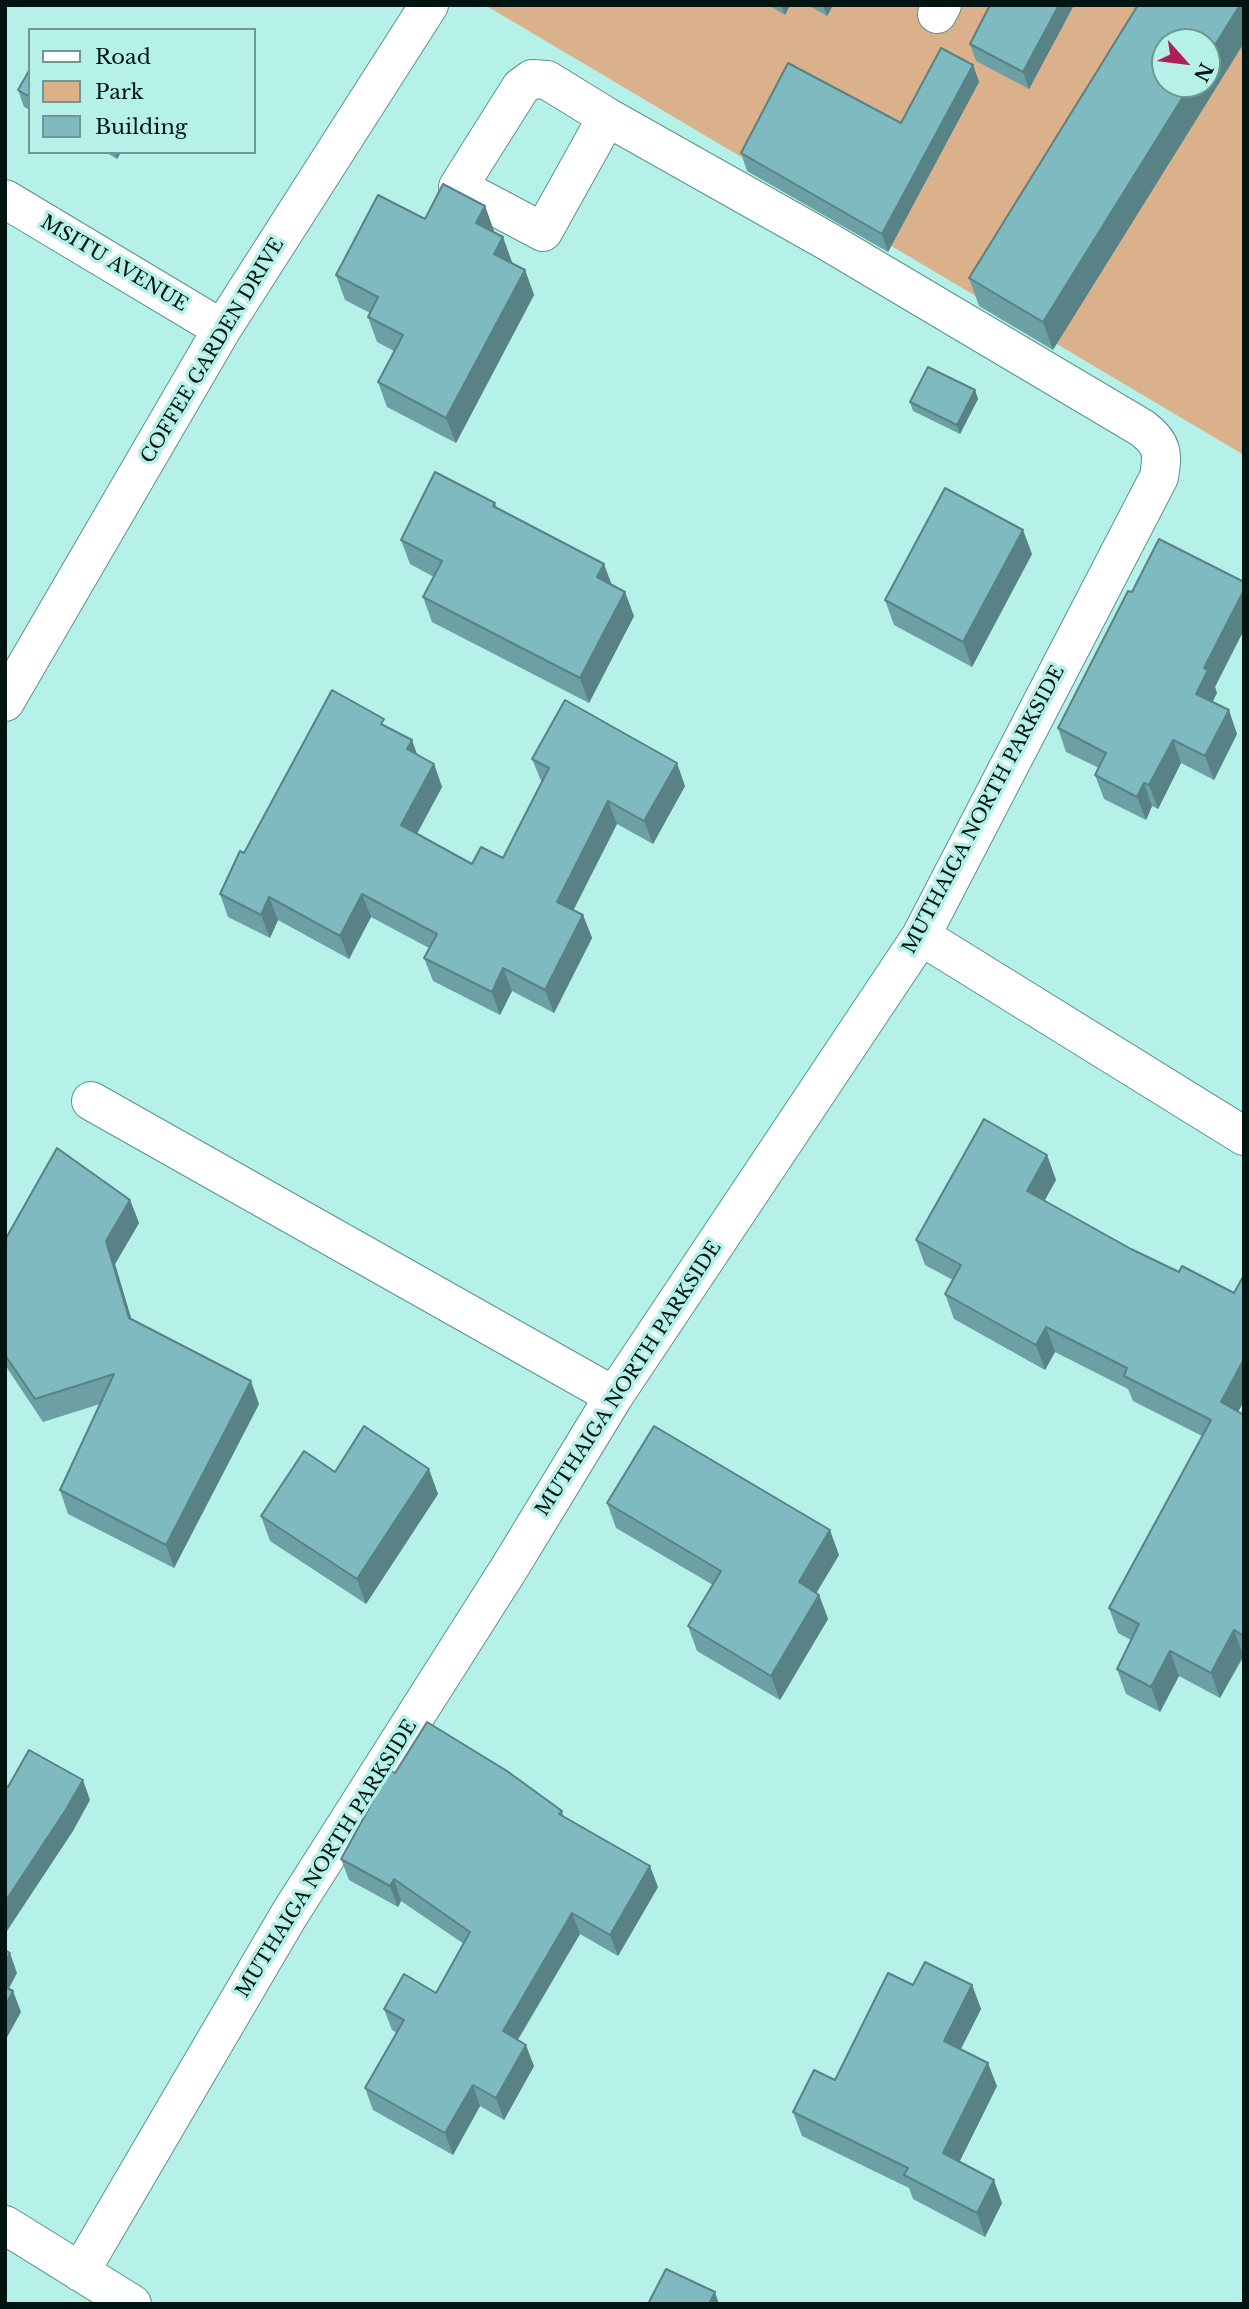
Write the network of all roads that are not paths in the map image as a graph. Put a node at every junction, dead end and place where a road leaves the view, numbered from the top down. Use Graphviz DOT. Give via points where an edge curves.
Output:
graph roads {
  1 [pos="429,5"];
  2 [pos="607,117"];
  3 [pos="5,199"];
  4 [pos="222,329"];
  5 [pos="5,702"];
  6 [pos="921,936"];
  7 [pos="91,1101"];
  8 [pos="1244,1136"];
  9 [pos="614,1396"];
  10 [pos="5,2225"];
  11 [pos="80,2272"];
  12 [pos="132,2304"];
  1 -- 4 [label="street, COFFEE GARDEN DRIVE"];
  2 -- 6 [label="street, MUTHAIGA NORTH PARKSIDE" via="827,240 1142,428 1163,454 1159,477"];
  3 -- 4 [label="street, MSITU AVENUE"];
  4 -- 5 [label="street, COFFEE GARDEN DRIVE"];
  6 -- 8 [label="street"];
  6 -- 9 [label="street, MUTHAIGA NORTH PARKSIDE"];
  7 -- 9 [label="street"];
  9 -- 11 [label="street, MUTHAIGA NORTH PARKSIDE" via="289,1915"];
  10 -- 11 [label="street"];
  11 -- 12 [label="street"];
}
